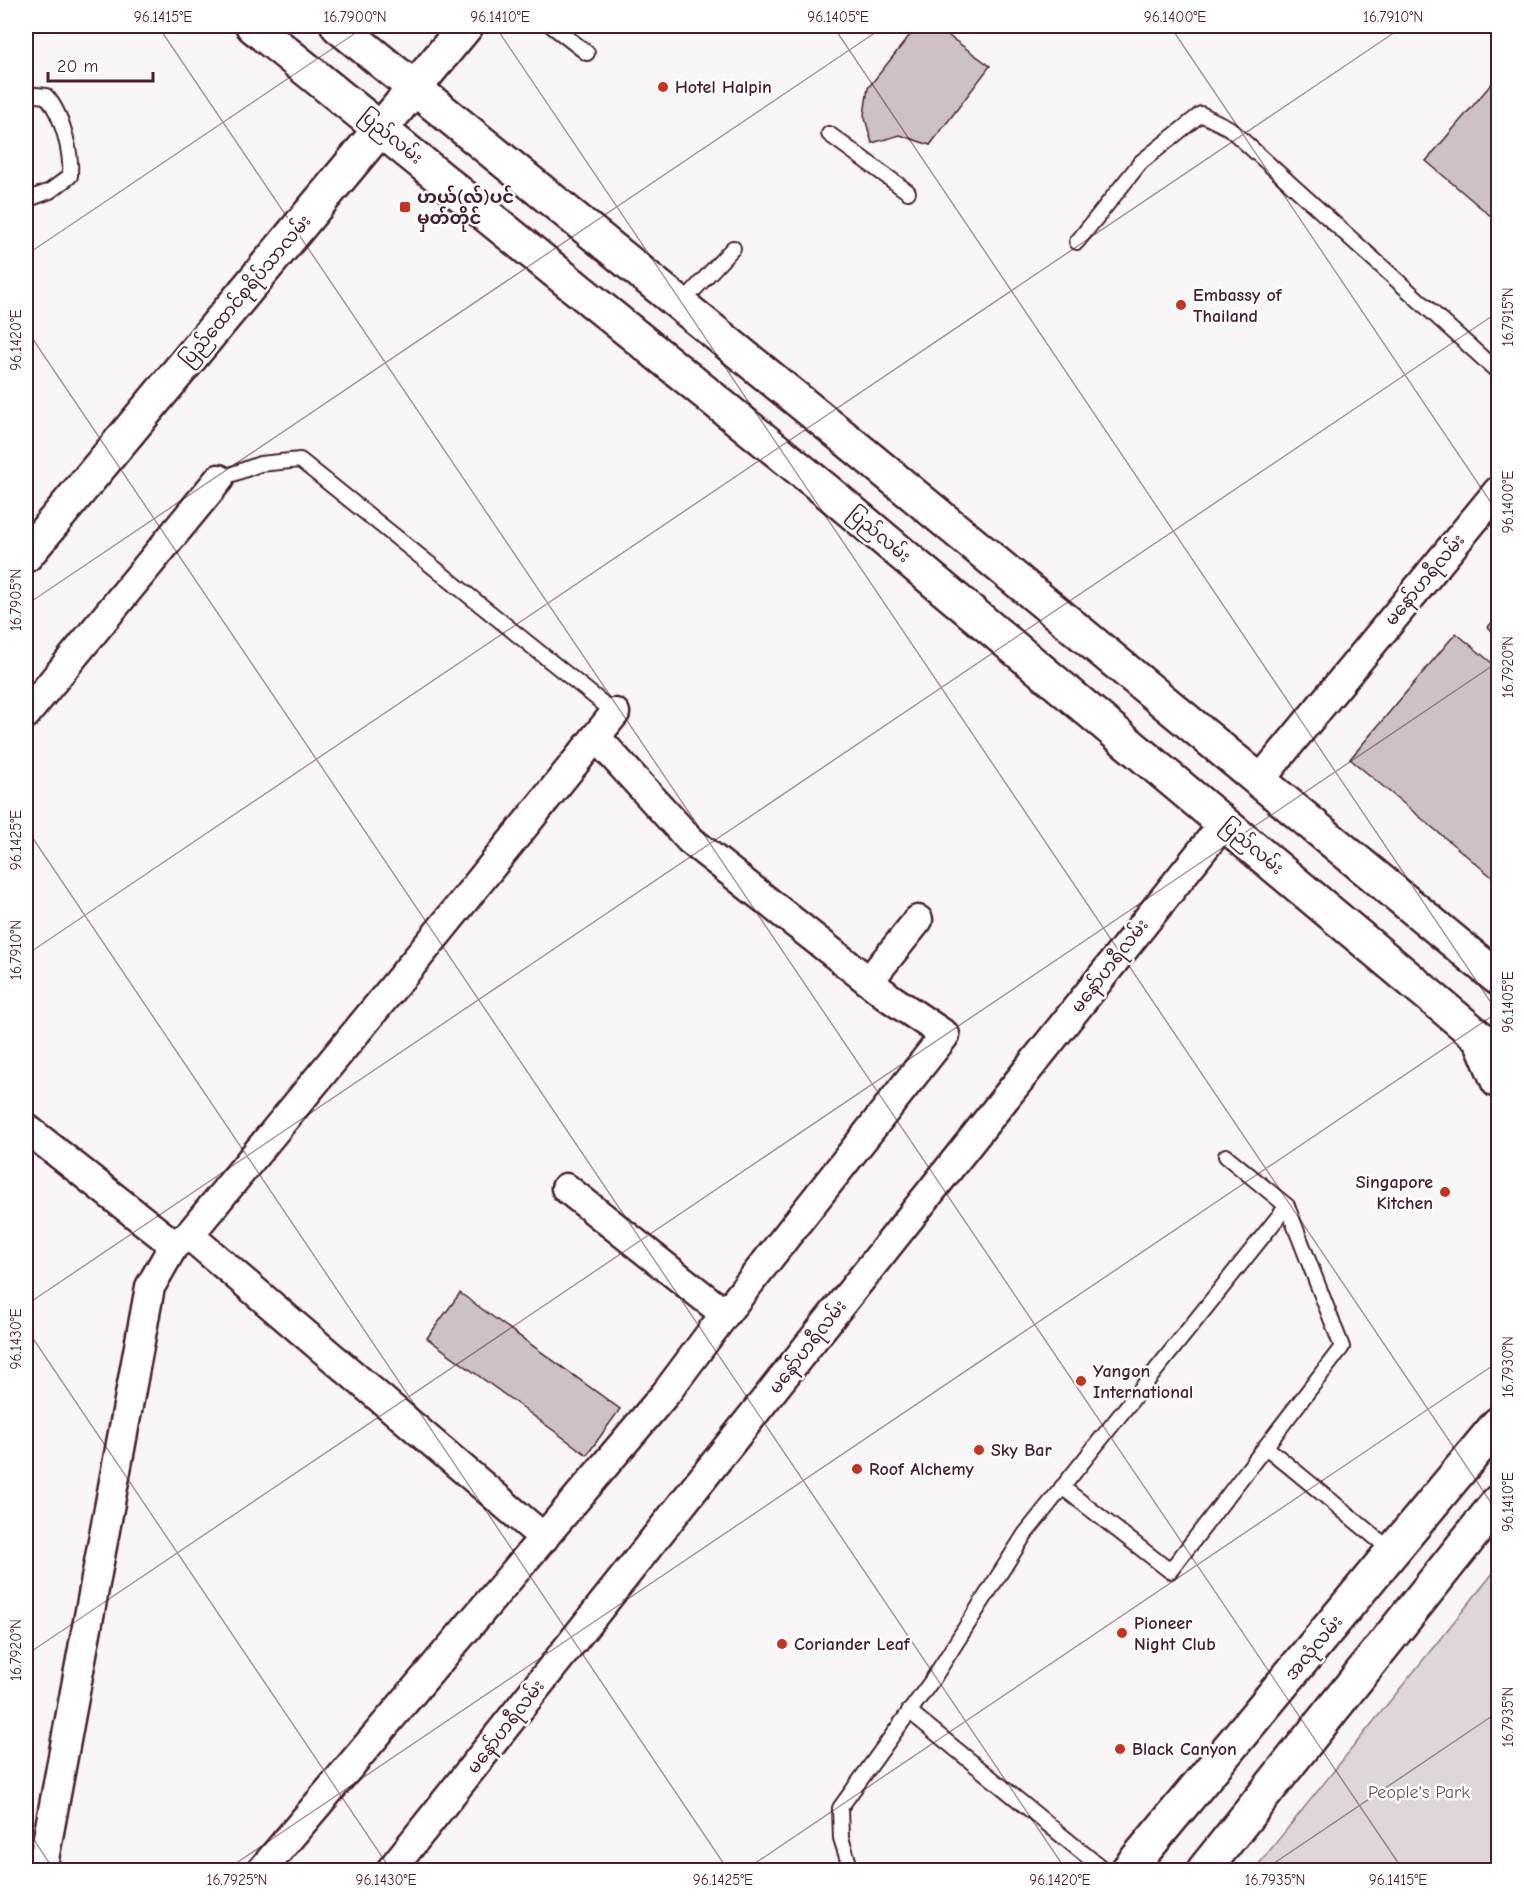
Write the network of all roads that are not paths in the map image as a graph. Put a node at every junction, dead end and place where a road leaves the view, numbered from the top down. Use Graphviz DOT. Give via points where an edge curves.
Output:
graph roads {
  1 [pos="253,26"];
  2 [pos="338,26"];
  3 [pos="466,26"];
  4 [pos="552,26"];
  5 [pos="587,53"];
  6 [pos="416,89"];
  7 [pos="26,94"];
  8 [pos="381,129"];
  9 [pos="829,134"];
  10 [pos="908,192"];
  11 [pos="26,200"];
  12 [pos="1077,242"];
  13 [pos="734,248"];
  14 [pos="681,304"];
  15 [pos="1498,372"];
  16 [pos="219,479"];
  17 [pos="1498,491"];
  18 [pos="26,555"];
  19 [pos="615,713"];
  20 [pos="26,714"];
  21 [pos="596,736"];
  22 [pos="1259,781"];
  23 [pos="1224,823"];
  24 [pos="918,920"];
  25 [pos="1498,978"];
  26 [pos="869,981"];
  27 [pos="1489,1045"];
  28 [pos="1498,1081"];
  29 [pos="26,1128"];
  30 [pos="1226,1156"];
  31 [pos="566,1188"];
  32 [pos="1287,1206"];
  33 [pos="181,1240"];
  34 [pos="725,1314"];
  35 [pos="1498,1424"];
  36 [pos="1266,1447"];
  37 [pos="1062,1487"];
  38 [pos="1498,1502"];
  39 [pos="544,1538"];
  40 [pos="1393,1552"];
  41 [pos="1434,1583"];
  42 [pos="909,1711"];
  43 [pos="400,1867"];
  44 [pos="42,1870"];
  45 [pos="262,1870"];
  46 [pos="851,1870"];
  47 [pos="1104,1870"];
  48 [pos="1128,1870"];
  49 [pos="1204,1870"];
  1 -- 8 [label="main road, ပြည်လမ်း"];
  2 -- 6 [label="main road"];
  3 -- 6 [label="main road, ပြည်ထောင်စုရိပ်သာလမ်း"];
  4 -- 5 [label="lane"];
  6 -- 8 [label="main road, ပြည်ထောင်စုရိပ်သာလမ်း"];
  6 -- 14 [label="main road"];
  7 -- 11 [label="lane" via="46,96 55,106 71,164 70,176 50,191"];
  8 -- 18 [label="main road, ပြည်ထောင်စုရိပ်သာလမ်း"];
  8 -- 23 [label="main road, ပြည်လမ်း" via="828,492"];
  9 -- 10 [label="lane"];
  12 -- 15 [label="lane" via="1141,162 1201,114 1229,128"];
  13 -- 14 [label="lane"];
  14 -- 22 [label="main road"];
  16 -- 19 [label="lane" via="260,464 300,460"];
  16 -- 20 [label="street"];
  17 -- 22 [label="street, မနော်ဟရီလမ်း"];
  19 -- 21 [label="street"];
  21 -- 26 [label="street" via="690,840"];
  21 -- 33 [label="street" via="442,928"];
  22 -- 25 [label="main road"];
  23 -- 27 [label="main road, ပြည်လမ်း"];
  23 -- 43 [label="street, မနော်ဟရီလမ်း"];
  24 -- 26 [label="street"];
  26 -- 34 [label="street" via="945,1035"];
  27 -- 28 [label="main road"];
  29 -- 33 [label="street"];
  30 -- 32 [label="lane"];
  31 -- 34 [label="street"];
  32 -- 36 [label="lane" via="1342,1347"];
  32 -- 37 [label="lane"];
  33 -- 39 [label="street"];
  33 -- 44 [label="street" via="150,1287"];
  34 -- 39 [label="street" via="666,1393"];
  35 -- 40 [label="main road, အလုံလမ်း"];
  36 -- 37 [label="lane" via="1170,1571"];
  36 -- 40 [label="lane"];
  37 -- 42 [label="lane" via="1025,1534 957,1644"];
  38 -- 41 [label="main road"];
  39 -- 45 [label="street"];
  40 -- 41 [label="main road"];
  40 -- 48 [label="main road, အလုံလမ်း"];
  41 -- 49 [label="main road"];
  42 -- 46 [label="lane" via="840,1808 841,1838"];
  42 -- 47 [label="lane"];
}
